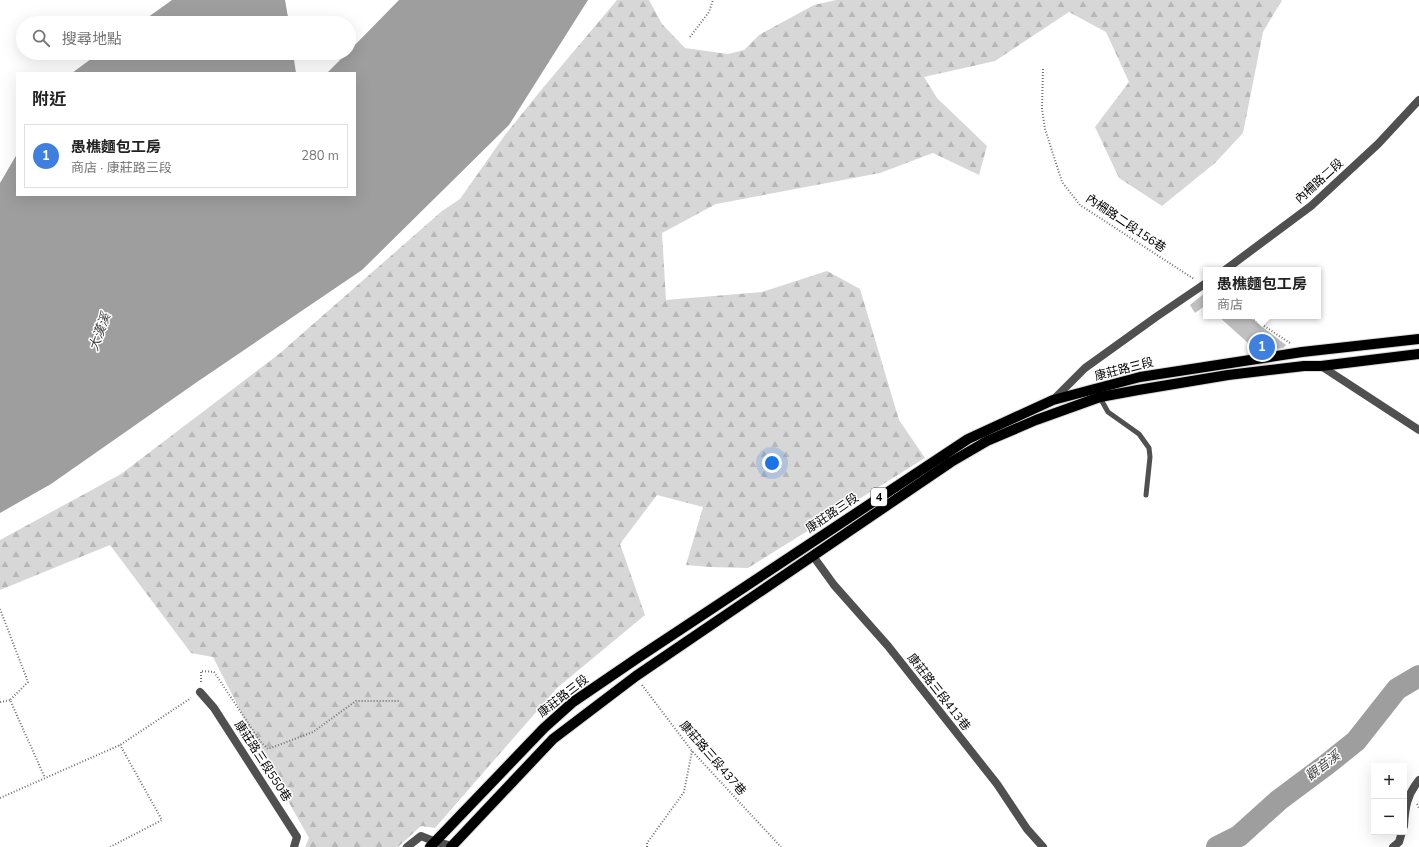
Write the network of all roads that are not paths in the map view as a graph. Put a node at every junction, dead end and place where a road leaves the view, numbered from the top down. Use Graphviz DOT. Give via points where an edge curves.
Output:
graph roads {
  1 [pos="1419,100"];
  2 [pos="1229,267"];
  3 [pos="1203,285"];
  4 [pos="1419,339"];
  5 [pos="1419,354"];
  6 [pos="1320,366"];
  7 [pos="1098,393"];
  8 [pos="1053,400"];
  9 [pos="1419,430"];
  10 [pos="1146,495"];
  11 [pos="812,556"];
  12 [pos="200,692"];
  13 [pos="1419,780"];
  14 [pos="1407,801"];
  15 [pos="1401,835"];
  16 [pos="433,845"];
  17 [pos="452,846"];
  18 [pos="294,847"];
  19 [pos="407,847"];
  20 [pos="1044,847"];
  21 [pos="1393,847"];
  1 -- 2 [label="street, 內柵路二段" via="1378,144 1310,206"];
  3 -- 8 [label="street" via="1085,368"];
  4 -- 7 [label="main road, 康莊路三段 / 4" via="1302,352 1140,376"];
  5 -- 6 [label="main road, 康莊路三段 / 4"];
  6 -- 7 [label="main road, 康莊路三段 / 4" via="1228,375 1138,390"];
  6 -- 9 [label="street"];
  7 -- 8 [label="main road, 康莊路三段 / 4"];
  7 -- 10 [label="lane" via="1108,412 1140,434 1149,448"];
  7 -- 11 [label="main road, 康莊路三段 / 4" via="987,440"];
  8 -- 16 [label="main road, 康莊路三段 / 4" via="968,439 573,702 544,728"];
  11 -- 17 [label="main road, 康莊路三段 / 4" via="636,676 553,739"];
  11 -- 20 [label="street, 康莊路三段413巷" via="888,646 997,784 1027,829"];
  12 -- 18 [label="street, 康莊路三段550巷" via="214,708 297,837"];
  13 -- 14 [label="street" via="1411,790"];
  15 -- 21 [label="street" via="1399,842"];
  16 -- 17 [label="street"];
  16 -- 19 [label="street" via="421,836"];
}
